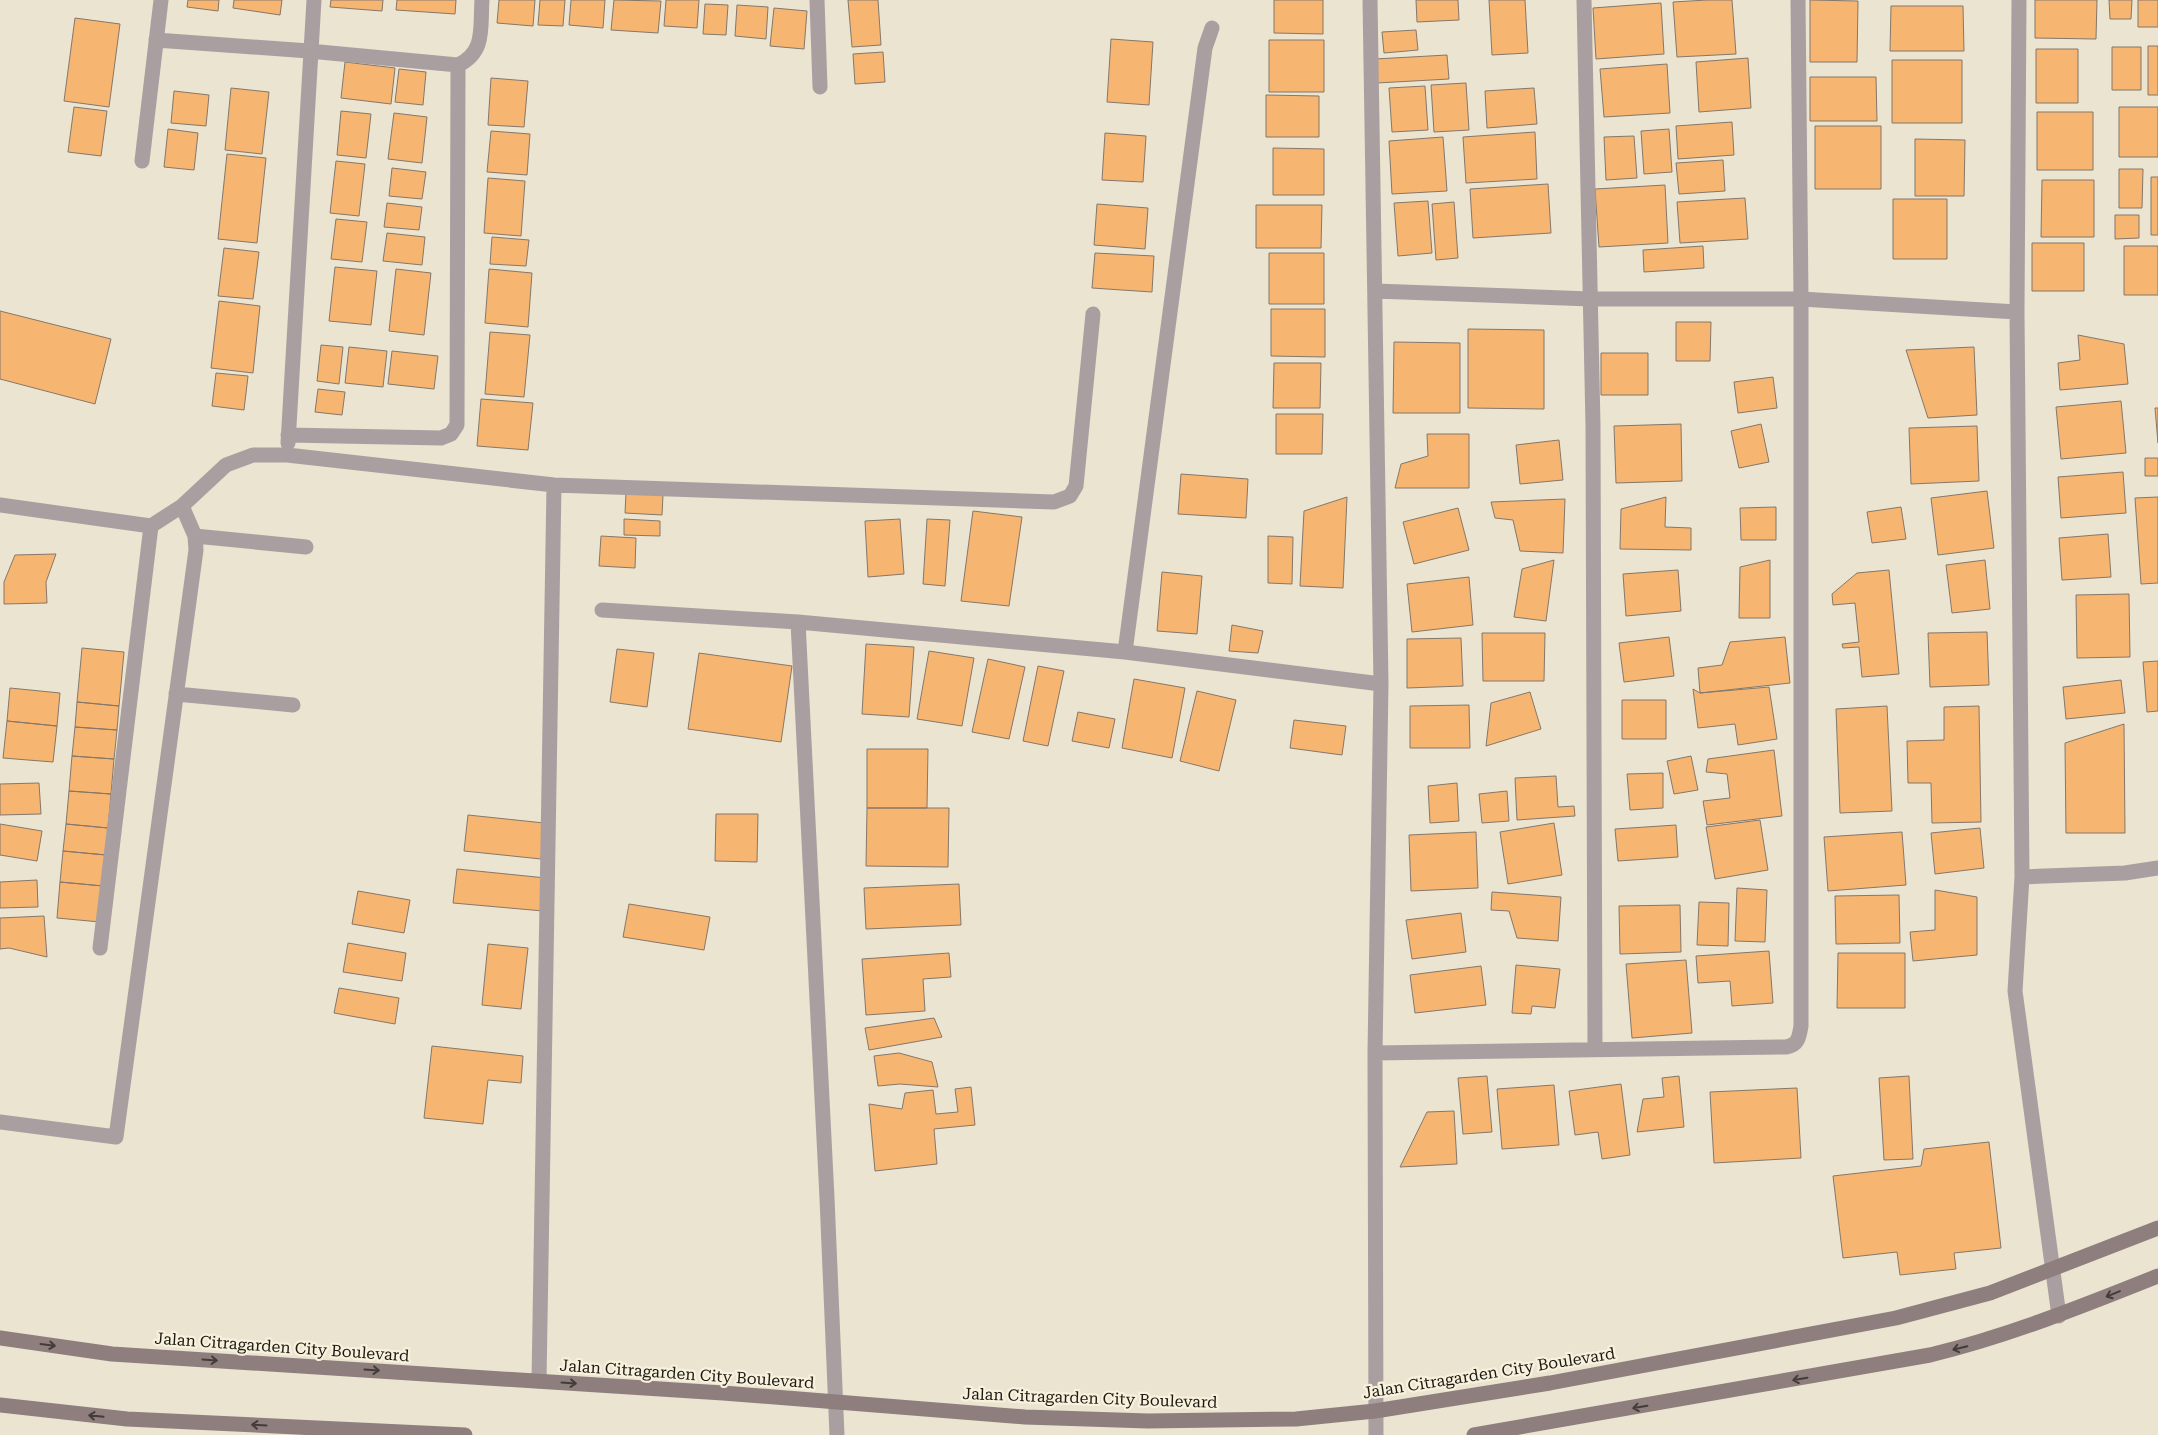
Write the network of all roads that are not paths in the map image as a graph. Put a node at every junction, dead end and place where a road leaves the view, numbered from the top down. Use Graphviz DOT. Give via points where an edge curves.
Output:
graph roads {
  1 [pos="161,0"];
  2 [pos="314,0"];
  3 [pos="482,0"];
  4 [pos="816,0"];
  5 [pos="1370,0"];
  6 [pos="1584,0"];
  7 [pos="1798,0"];
  8 [pos="2020,0"];
  9 [pos="1212,28"];
  10 [pos="156,40"];
  11 [pos="310,51"];
  12 [pos="458,65"];
  13 [pos="820,87"];
  14 [pos="142,161"];
  15 [pos="1375,290"];
  16 [pos="1590,299"];
  17 [pos="1801,299"];
  18 [pos="2017,312"];
  19 [pos="1093,314"];
  20 [pos="288,435"];
  21 [pos="286,455"];
  22 [pos="554,485"];
  23 [pos="0,505"];
  24 [pos="182,506"];
  25 [pos="150,526"];
  26 [pos="195,536"];
  27 [pos="306,547"];
  28 [pos="602,610"];
  29 [pos="798,622"];
  30 [pos="1125,652"];
  31 [pos="1381,684"];
  32 [pos="176,694"];
  33 [pos="293,705"];
  34 [pos="2158,868"];
  35 [pos="2022,877"];
  36 [pos="100,948"];
  37 [pos="1595,1048"];
  38 [pos="1375,1052"];
  39 [pos="0,1122"];
  40 [pos="2158,1228"];
  41 [pos="2053,1269"];
  42 [pos="2158,1276"];
  43 [pos="2059,1316"];
  44 [pos="0,1338"];
  45 [pos="539,1380"];
  46 [pos="834,1402"];
  47 [pos="0,1404"];
  48 [pos="1375,1411"];
  49 [pos="465,1435"];
  50 [pos="837,1435"];
  51 [pos="1376,1435"];
  52 [pos="1474,1435"];
  1 -- 10 [label="street"];
  2 -- 11 [label="street"];
  3 -- 12 [label="street" via="480,43 470,59"];
  4 -- 13 [label="street"];
  5 -- 15 [label="street"];
  6 -- 16 [label="street"];
  7 -- 17 [label="street"];
  8 -- 18 [label="street"];
  9 -- 30 [label="street" via="1205,48"];
  10 -- 11 [label="street"];
  10 -- 14 [label="street"];
  11 -- 12 [label="street"];
  11 -- 20 [label="street"];
  12 -- 20 [label="street" via="457,424 451,434 440,438"];
  15 -- 16 [label="street"];
  15 -- 31 [label="street"];
  16 -- 17 [label="street"];
  16 -- 37 [label="street"];
  17 -- 18 [label="street"];
  17 -- 37 [label="street" via="1798,1040 1786,1047"];
  18 -- 35 [label="street"];
  19 -- 22 [label="street" via="1076,486 1070,496 1062,500"];
  20 -- 21 [label="street"];
  21 -- 22 [label="street"];
  21 -- 24 [label="street" via="253,455 226,465"];
  22 -- 45 [label="street"];
  23 -- 25 [label="street"];
  24 -- 25 [label="street"];
  24 -- 26 [label="street"];
  25 -- 36 [label="street"];
  26 -- 27 [label="street"];
  26 -- 32 [label="street" via="196,550"];
  28 -- 29 [label="street"];
  29 -- 30 [label="street"];
  29 -- 46 [label="street"];
  30 -- 31 [label="street"];
  31 -- 38 [label="street"];
  32 -- 33 [label="street"];
  32 -- 39 [label="street" via="116,1137"];
  34 -- 35 [label="street" via="2125,873"];
  35 -- 41 [label="street" via="2015,991"];
  37 -- 38 [label="street"];
  38 -- 48 [label="street"];
  40 -- 41 [label="main road, Jalan Citragarden City Boulevard"];
  41 -- 43 [label="street"];
  41 -- 48 [label="main road, Jalan Citragarden City Boulevard" via="1990,1294 1896,1318 1550,1383"];
  42 -- 43 [label="main road, one-way"];
  43 -- 52 [label="main road, one-way" via="1980,1343 1930,1355"];
  44 -- 45 [label="main road, Jalan Citragarden City Boulevard, one-way" via="112,1354"];
  45 -- 46 [label="main road, Jalan Citragarden City Boulevard, one-way"];
  46 -- 48 [label="main road, Jalan Citragarden City Boulevard" via="1025,1417 1148,1421 1296,1419"];
  46 -- 50 [label="street"];
  49 -- 47 [label="main road, one-way" via="128,1419"];
  48 -- 51 [label="street"];
}
